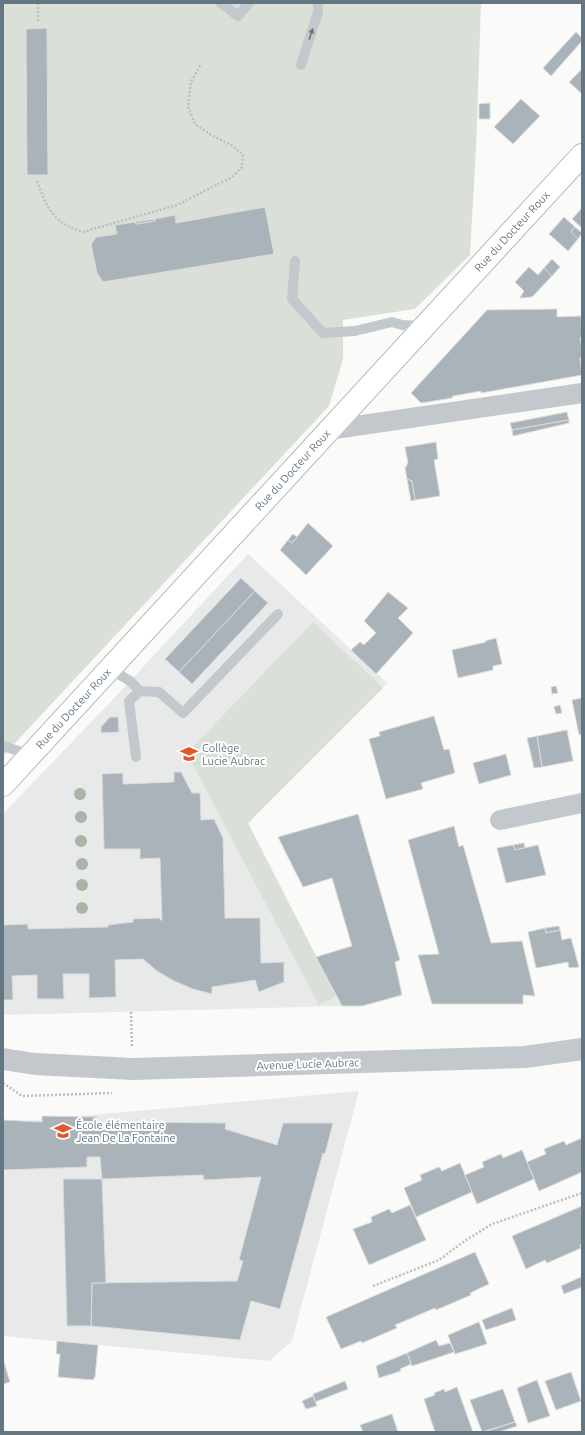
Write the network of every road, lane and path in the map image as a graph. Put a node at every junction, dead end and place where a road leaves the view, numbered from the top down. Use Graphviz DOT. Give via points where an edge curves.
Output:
graph roads {
  1 [pos="38,3"];
  2 [pos="221,3"];
  3 [pos="249,3"];
  4 [pos="318,3"];
  5 [pos="38,22"];
  6 [pos="201,64"];
  7 [pos="301,65"];
  8 [pos="582,155"];
  9 [pos="37,181"];
  10 [pos="294,261"];
  11 [pos="425,326"];
  12 [pos="582,393"];
  13 [pos="328,430"];
  14 [pos="278,614"];
  15 [pos="110,669"];
  16 [pos="140,691"];
  17 [pos="3,746"];
  18 [pos="31,755"];
  19 [pos="136,757"];
  20 [pos="3,785"];
  21 [pos="582,803"];
  22 [pos="500,820"];
  23 [pos="131,1012"];
  24 [pos="132,1049"];
  25 [pos="582,1049"];
  26 [pos="3,1059"];
  27 [pos="34,1064"];
  28 [pos="3,1072"];
  29 [pos="582,1193"];
  30 [pos="373,1286"];
  1 -- 5 [label="path"];
  2 -- 3 [label="lane" via="238,16"];
  7 -- 4 [label="lane, one-way" via="318,12"];
  6 -- 9 [label="path" via="191,82 188,107 195,124 234,146 243,155 242,167 232,177 176,205 83,232 70,228 55,217 45,204"];
  8 -- 11 [label="main road, Rue du Docteur Roux"];
  10 -- 11 [label="lane" via="292,299 322,333 355,331 392,322"];
  11 -- 13 [label="main road, Rue du Docteur Roux"];
  12 -- 13 [label="street"];
  13 -- 15 [label="main road, Rue du Docteur Roux"];
  14 -- 16 [label="lane" via="183,713 159,692"];
  15 -- 16 [label="lane" via="130,681"];
  15 -- 18 [label="main road, Rue du Docteur Roux"];
  16 -- 19 [label="lane" via="129,701"];
  17 -- 18 [label="lane"];
  18 -- 20 [label="main road, Rue du Docteur Roux"];
  21 -- 22 [label="street"];
  23 -- 24 [label="path"];
  25 -- 27 [label="street, Avenue Lucie Aubrac" via="525,1057 134,1069"];
  26 -- 27 [label="street, Avenue Lucie Aubrac"];
  27 -- 28 [label="street, Avenue Lucie Aubrac"];
  29 -- 30 [label="path" via="492,1224 439,1260"];
}
